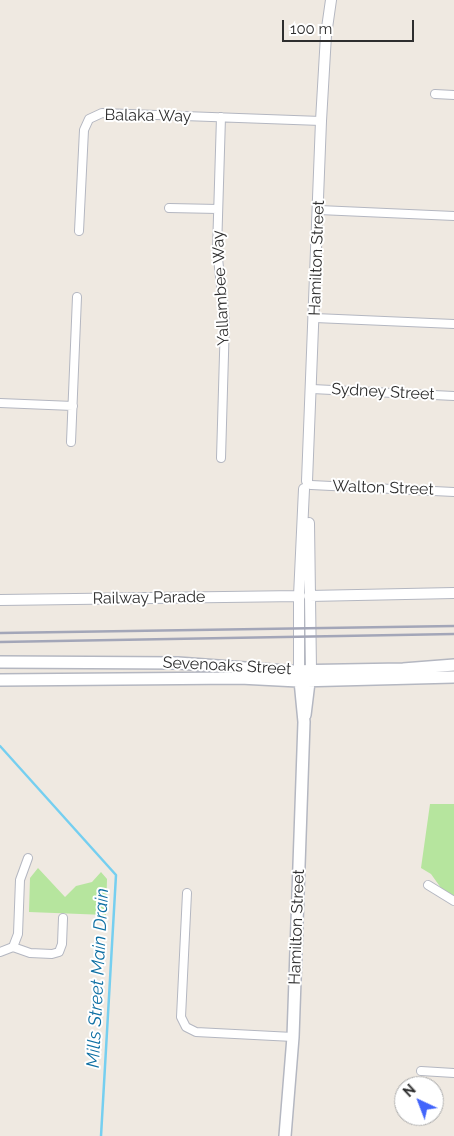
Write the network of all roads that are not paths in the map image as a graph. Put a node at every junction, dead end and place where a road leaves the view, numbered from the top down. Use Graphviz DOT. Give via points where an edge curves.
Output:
graph roads {
  1 [pos="324,0"];
  2 [pos="331,0"];
  3 [pos="326,35"];
  4 [pos="435,94"];
  5 [pos="454,95"];
  6 [pos="221,117"];
  7 [pos="321,121"];
  8 [pos="169,208"];
  9 [pos="218,209"];
  10 [pos="319,210"];
  11 [pos="454,216"];
  12 [pos="80,231"];
  13 [pos="77,297"];
  14 [pos="315,318"];
  15 [pos="454,324"];
  16 [pos="312,389"];
  17 [pos="454,396"];
  18 [pos="0,403"];
  19 [pos="73,406"];
  20 [pos="71,442"];
  21 [pos="221,458"];
  22 [pos="308,486"];
  23 [pos="454,492"];
  24 [pos="454,593"];
  25 [pos="304,596"];
  26 [pos="0,600"];
  27 [pos="0,662"];
  28 [pos="454,665"];
  29 [pos="304,675"];
  30 [pos="454,677"];
  31 [pos="0,680"];
  32 [pos="28,858"];
  33 [pos="428,885"];
  34 [pos="187,893"];
  35 [pos="454,901"];
  36 [pos="63,918"];
  37 [pos="13,947"];
  38 [pos="0,952"];
  39 [pos="293,1037"];
  40 [pos="421,1071"];
  41 [pos="454,1073"];
  42 [pos="286,1134"];
  1 -- 3 [label="street, Hamilton Street"];
  2 -- 3 [label="street, Hamilton Street"];
  3 -- 7 [label="street, Hamilton Street"];
  4 -- 5 [label="street"];
  6 -- 7 [label="street, Balaka Way"];
  6 -- 9 [label="street, Yallambee Way"];
  6 -- 12 [label="street, Balaka Way" via="102,113 89,119 84,130"];
  7 -- 10 [label="street, Hamilton Street"];
  8 -- 9 [label="street"];
  9 -- 21 [label="street, Yallambee Way" via="217,250 225,320"];
  10 -- 11 [label="street"];
  10 -- 14 [label="street, Hamilton Street"];
  13 -- 19 [label="street"];
  14 -- 15 [label="street"];
  14 -- 16 [label="street, Hamilton Street"];
  16 -- 17 [label="street, Sydney Street"];
  16 -- 22 [label="street, Hamilton Street"];
  18 -- 19 [label="street"];
  19 -- 20 [label="street"];
  22 -- 23 [label="street, Walton Street"];
  22 -- 25 [label="street, Hamilton Street"];
  24 -- 25 [label="street, Railway Parade"];
  25 -- 26 [label="street, Railway Parade"];
  25 -- 29 [label="street, Hamilton Street"];
  27 -- 29 [label="main road, Sevenoaks Street" via="178,663"];
  28 -- 29 [label="main road, Sevenoaks Street"];
  29 -- 30 [label="main road, Sevenoaks Street"];
  29 -- 31 [label="main road, Sevenoaks Street"];
  29 -- 39 [label="main road, Hamilton Street"];
  32 -- 37 [label="street" via="20,880 18,934"];
  33 -- 35 [label="street"];
  34 -- 39 [label="street" via="181,1017 186,1027 196,1032"];
  36 -- 37 [label="street" via="59,952 30,953"];
  37 -- 38 [label="street"];
  39 -- 42 [label="main road, Hamilton Street"];
  40 -- 41 [label="street"];
}
